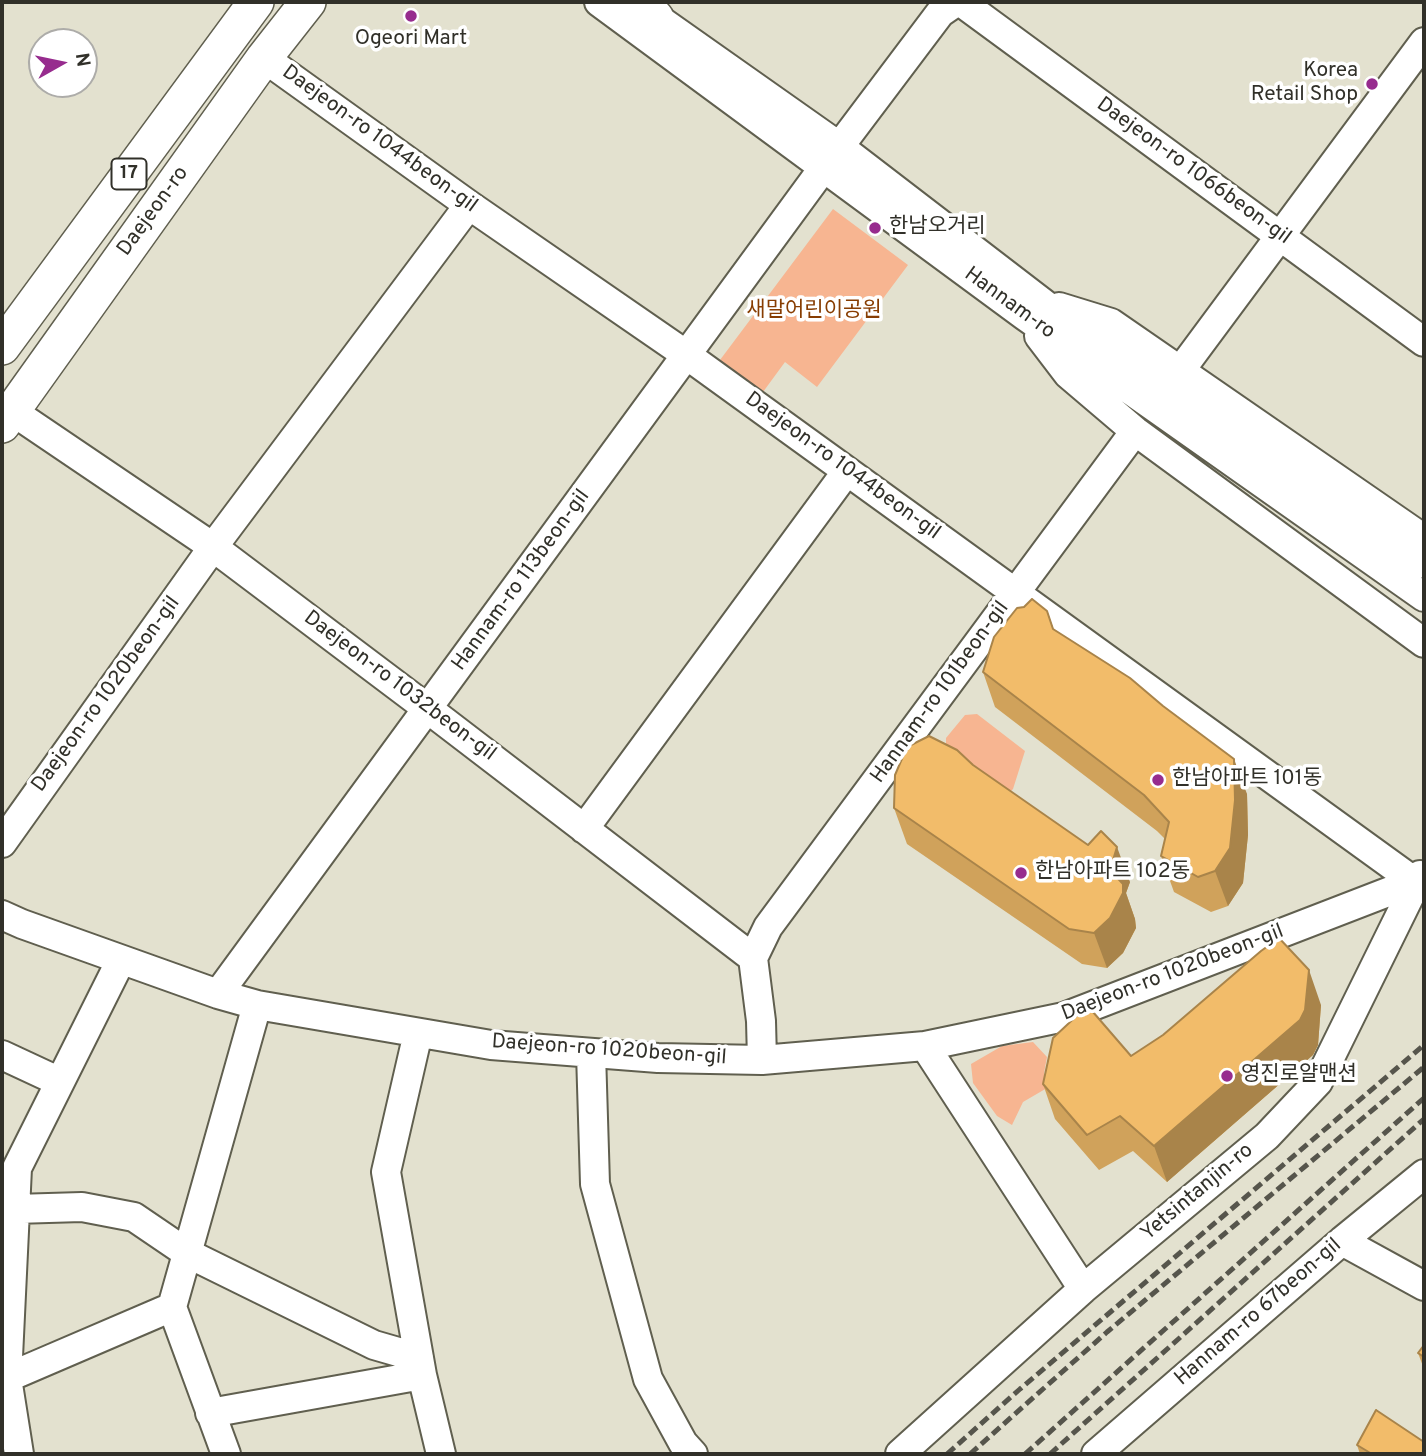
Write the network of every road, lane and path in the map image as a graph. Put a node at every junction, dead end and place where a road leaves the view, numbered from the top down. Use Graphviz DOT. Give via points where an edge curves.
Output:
graph roads {
  1 [pos="256,2"];
  2 [pos="600,2"];
  3 [pos="959,2"];
  4 [pos="310,6"];
  5 [pos="644,7"];
  6 [pos="1424,42"];
  7 [pos="264,58"];
  8 [pos="832,157"];
  9 [pos="469,205"];
  10 [pos="1280,236"];
  11 [pos="1032,308"];
  12 [pos="1424,342"];
  13 [pos="2,347"];
  14 [pos="688,356"];
  15 [pos="1180,371"];
  16 [pos="7,418"];
  17 [pos="1135,431"];
  18 [pos="847,471"];
  19 [pos="213,547"];
  20 [pos="1415,559"];
  21 [pos="1015,593"];
  22 [pos="1424,597"];
  23 [pos="1424,643"];
  24 [pos="428,709"];
  25 [pos="584,829"];
  26 [pos="2,843"];
  27 [pos="1421,877"];
  28 [pos="2,915"];
  29 [pos="753,958"];
  30 [pos="121,960"];
  31 [pos="218,994"];
  32 [pos="257,1006"];
  33 [pos="418,1033"];
  34 [pos="925,1046"];
  35 [pos="591,1053"];
  36 [pos="2,1055"];
  37 [pos="762,1060"];
  38 [pos="60,1082"];
  39 [pos="1424,1174"];
  40 [pos="8,1210"];
  41 [pos="1342,1241"];
  42 [pos="187,1253"];
  43 [pos="1424,1286"];
  44 [pos="1083,1289"];
  45 [pos="172,1307"];
  46 [pos="420,1366"];
  47 [pos="4,1379"];
  48 [pos="210,1413"];
  49 [pos="682,1451"];
  50 [pos="19,1454"];
  51 [pos="226,1454"];
  52 [pos="442,1454"];
  53 [pos="900,1454"];
  54 [pos="1096,1454"];
  1 -- 13 [label="main road, Daejeon-ro / 17"];
  2 -- 8 [label="street, Hannam-ro"];
  3 -- 8 [label="street, Hannam-ro 113beon-gil" via="940,13"];
  3 -- 10 [label="street, Daejeon-ro 1066beon-gil"];
  4 -- 7 [label="main road, Daejeon-ro"];
  5 -- 8 [label="street, Hannam-ro"];
  6 -- 10 [label="street"];
  7 -- 9 [label="street, Daejeon-ro 1044beon-gil"];
  7 -- 16 [label="main road, Daejeon-ro"];
  8 -- 11 [label="street, Hannam-ro"];
  8 -- 14 [label="street, Hannam-ro 113beon-gil"];
  9 -- 14 [label="street, Daejeon-ro 1044beon-gil"];
  9 -- 19 [label="street"];
  10 -- 12 [label="street, Daejeon-ro 1066beon-gil"];
  10 -- 15 [label="street"];
  11 -- 15 [label="street" via="1111,323"];
  11 -- 17 [label="street" via="1068,374"];
  11 -- 20 [label="street, Hannam-ro" via="1090,339"];
  14 -- 18 [label="street, Daejeon-ro 1044beon-gil"];
  14 -- 24 [label="street, Hannam-ro 113beon-gil"];
  15 -- 20 [label="street"];
  16 -- 19 [label="street, Daejeon-ro 1032beon-gil"];
  17 -- 21 [label="street, Hannam-ro 101beon-gil"];
  17 -- 23 [label="street"];
  18 -- 21 [label="street, Daejeon-ro 1044beon-gil"];
  18 -- 25 [label="street"];
  19 -- 24 [label="street, Daejeon-ro 1032beon-gil"];
  19 -- 26 [label="street, Daejeon-ro 1020beon-gil"];
  20 -- 22 [label="street, Hannam-ro"];
  21 -- 27 [label="street, Daejeon-ro 1044beon-gil"];
  21 -- 29 [label="street, Hannam-ro 101beon-gil" via="768,927"];
  24 -- 25 [label="street, Daejeon-ro 1032beon-gil"];
  24 -- 31 [label="street, Hannam-ro 113beon-gil"];
  25 -- 29 [label="street, Daejeon-ro 1032beon-gil"];
  27 -- 34 [label="street, Daejeon-ro 1020beon-gil" via="1064,1017"];
  27 -- 44 [label="street, Yetsintanjin-ro" via="1318,1082 1267,1136"];
  28 -- 30 [label="street, Daejeon-ro 1020beon-gil"];
  29 -- 37 [label="street"];
  30 -- 31 [label="street, Daejeon-ro 1020beon-gil"];
  30 -- 38 [label="street"];
  31 -- 32 [label="street, Daejeon-ro 1020beon-gil"];
  32 -- 33 [label="street, Daejeon-ro 1020beon-gil"];
  32 -- 42 [label="street"];
  33 -- 35 [label="street, Daejeon-ro 1020beon-gil" via="491,1045"];
  33 -- 46 [label="street" via="386,1172"];
  34 -- 37 [label="street, Daejeon-ro 1020beon-gil"];
  34 -- 44 [label="street"];
  35 -- 37 [label="street, Daejeon-ro 1020beon-gil"];
  35 -- 49 [label="street" via="595,1184 648,1379"];
  36 -- 38 [label="street"];
  38 -- 40 [label="street" via="17,1168"];
  39 -- 41 [label="street, Hannam-ro 67beon-gil"];
  40 -- 42 [label="street" via="82,1207 134,1217"];
  40 -- 47 [label="street"];
  41 -- 43 [label="street"];
  41 -- 54 [label="street, Hannam-ro 67beon-gil"];
  42 -- 45 [label="street"];
  42 -- 46 [label="street"];
  44 -- 53 [label="street, Yetsintanjin-ro"];
  45 -- 47 [label="street"];
  45 -- 48 [label="street"];
  46 -- 48 [label="street"];
  46 -- 52 [label="street"];
  47 -- 50 [label="street"];
  48 -- 51 [label="street"];
}
